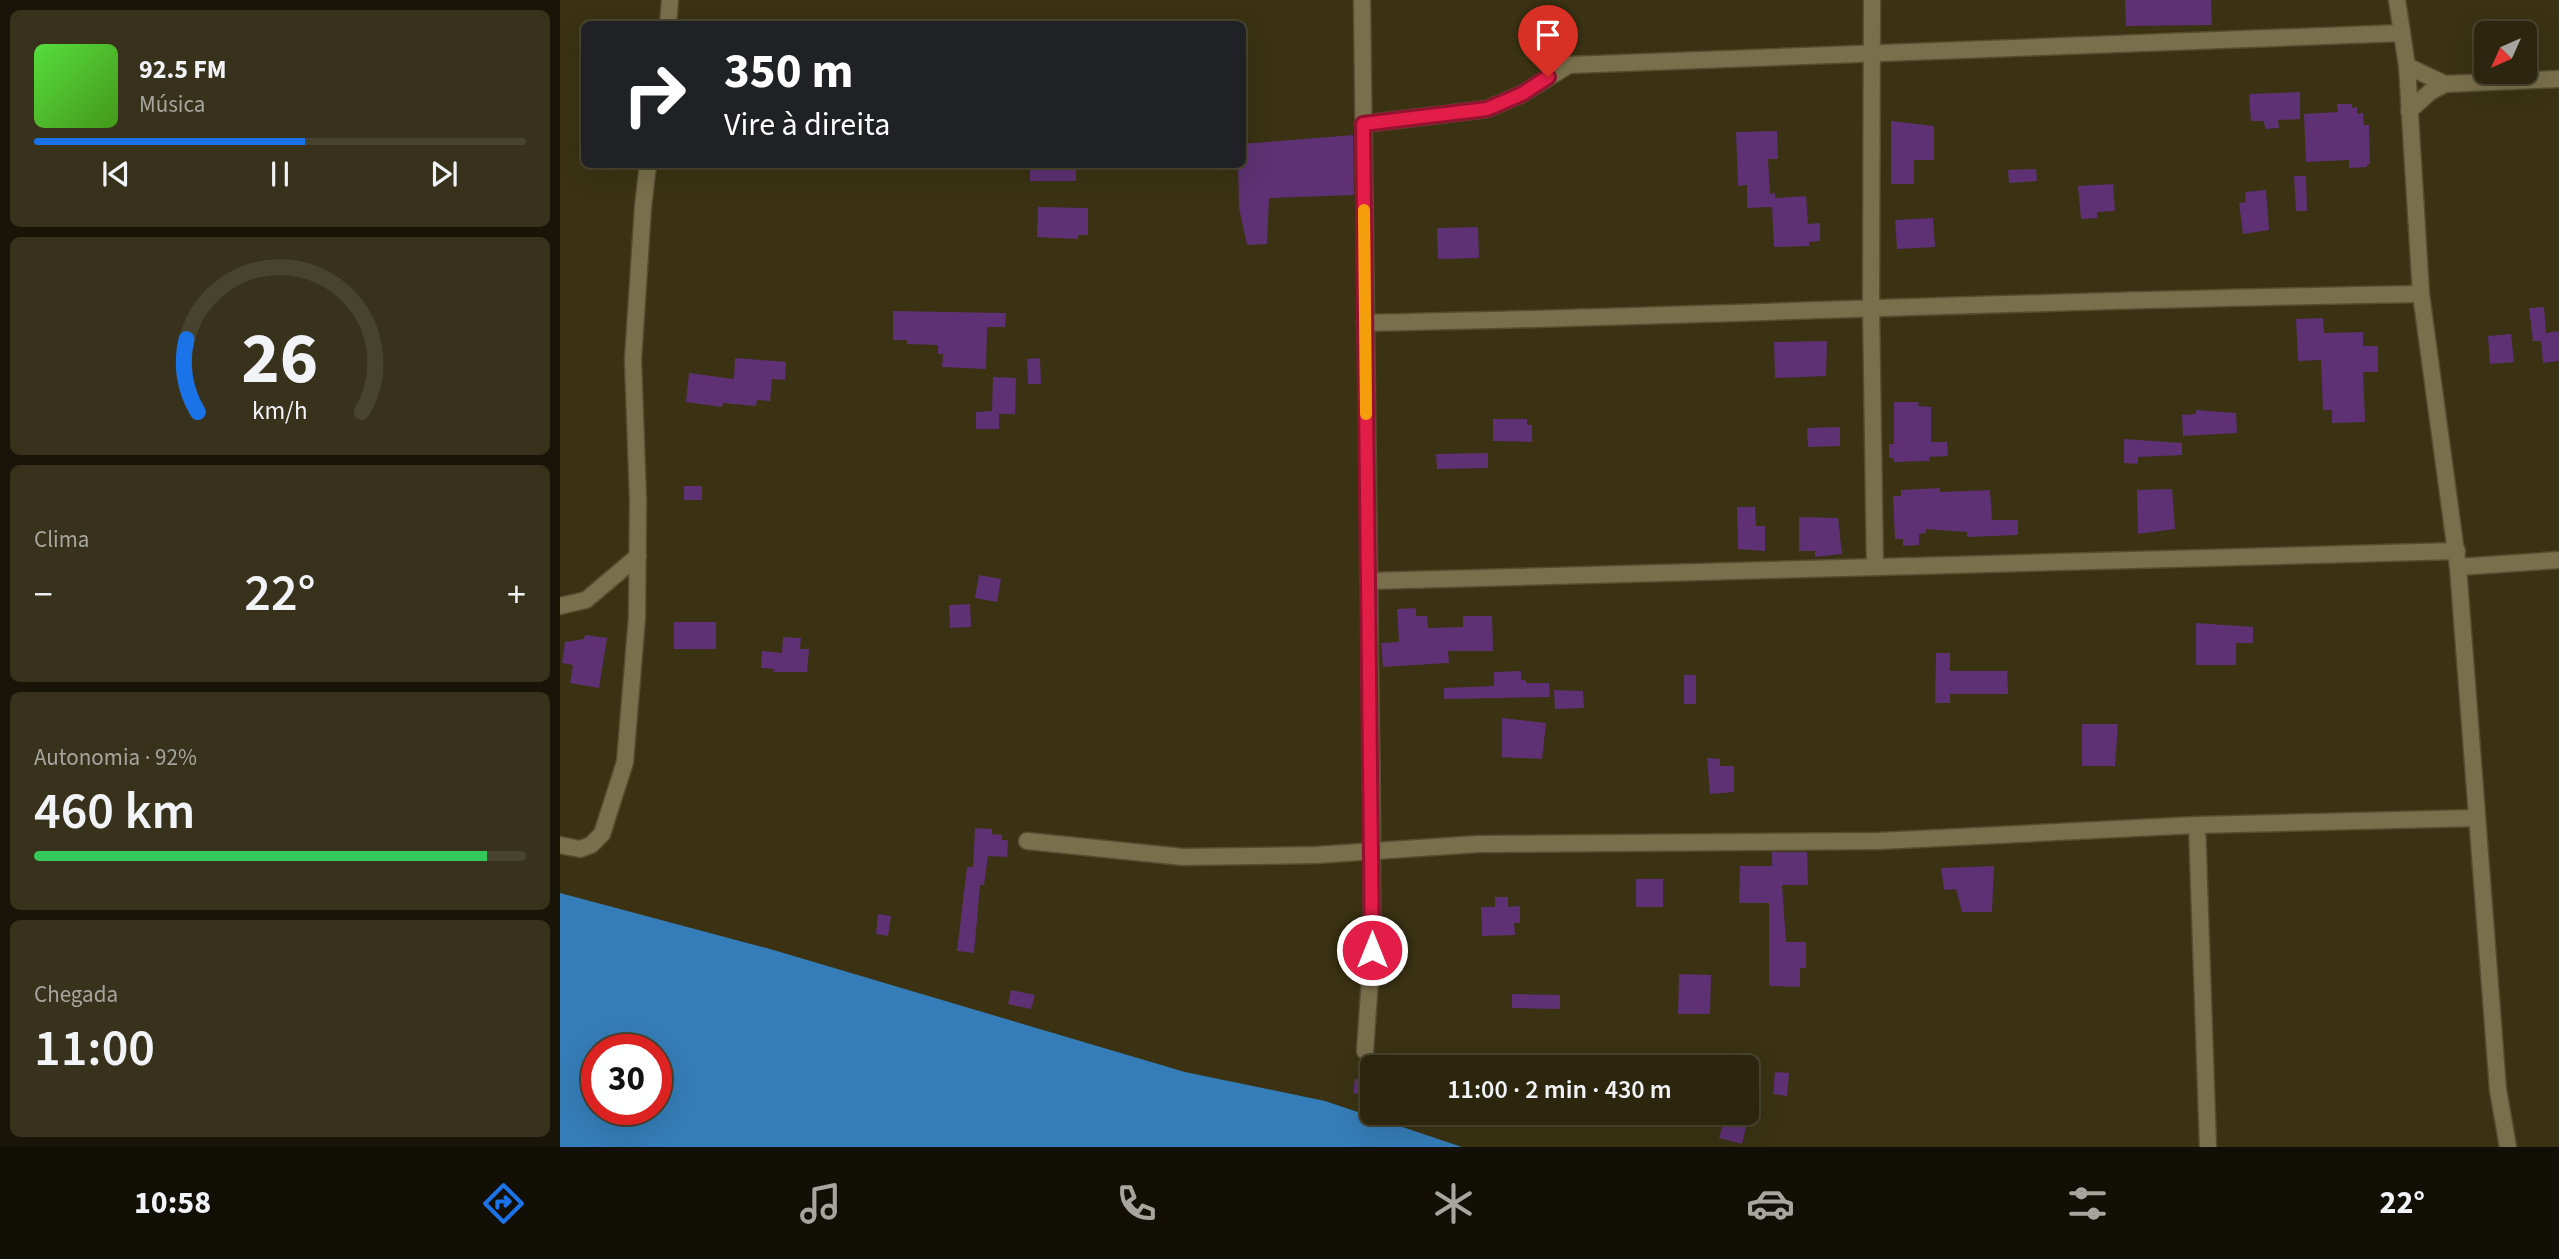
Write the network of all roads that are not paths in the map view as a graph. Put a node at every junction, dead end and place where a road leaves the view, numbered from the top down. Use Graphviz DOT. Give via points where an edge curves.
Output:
graph roads {
  1 [pos="670,0"];
  2 [pos="1362,0"];
  3 [pos="1872,0"];
  4 [pos="2397,0"];
  5 [pos="668,21"];
  6 [pos="2402,33"];
  7 [pos="1872,52"];
  8 [pos="2407,66"];
  9 [pos="2559,79"];
  10 [pos="2445,84"];
  11 [pos="2409,111"];
  12 [pos="1363,124"];
  13 [pos="648,168"];
  14 [pos="2421,294"];
  15 [pos="1871,307"];
  16 [pos="1365,323"];
  17 [pos="638,556"];
  18 [pos="2458,559"];
  19 [pos="2559,560"];
  20 [pos="1875,567"];
  21 [pos="1369,581"];
  22 [pos="560,606"];
  23 [pos="2477,818"];
  24 [pos="2197,825"];
  25 [pos="1027,841"];
  26 [pos="560,845"];
  27 [pos="1372,852"];
  28 [pos="1365,1051"];
  29 [pos="2208,1147"];
  30 [pos="2508,1147"];
  1 -- 5 [label="street"];
  2 -- 12 [label="street"];
  3 -- 7 [label="street"];
  4 -- 6 [label="street"];
  6 -- 7 [label="street"];
  6 -- 8 [label="street"];
  7 -- 12 [label="street" via="1569,65 1487,109"];
  7 -- 15 [label="street"];
  8 -- 10 [label="street"];
  8 -- 11 [label="street"];
  9 -- 10 [label="street"];
  10 -- 11 [label="street"];
  11 -- 14 [label="street"];
  12 -- 16 [label="street"];
  13 -- 17 [label="street" via="633,360"];
  14 -- 15 [label="street"];
  14 -- 18 [label="street"];
  15 -- 16 [label="street"];
  15 -- 20 [label="street"];
  16 -- 21 [label="street"];
  17 -- 22 [label="street" via="586,600"];
  17 -- 26 [label="street" via="625,762 602,834 580,849"];
  18 -- 19 [label="street"];
  18 -- 20 [label="street"];
  18 -- 23 [label="street"];
  20 -- 21 [label="street"];
  21 -- 27 [label="street"];
  23 -- 24 [label="street"];
  23 -- 30 [label="street" via="2498,1090"];
  24 -- 27 [label="street" via="1879,841 1478,844"];
  24 -- 29 [label="street"];
  25 -- 27 [label="street" via="1183,857"];
  27 -- 28 [label="street"];
}
